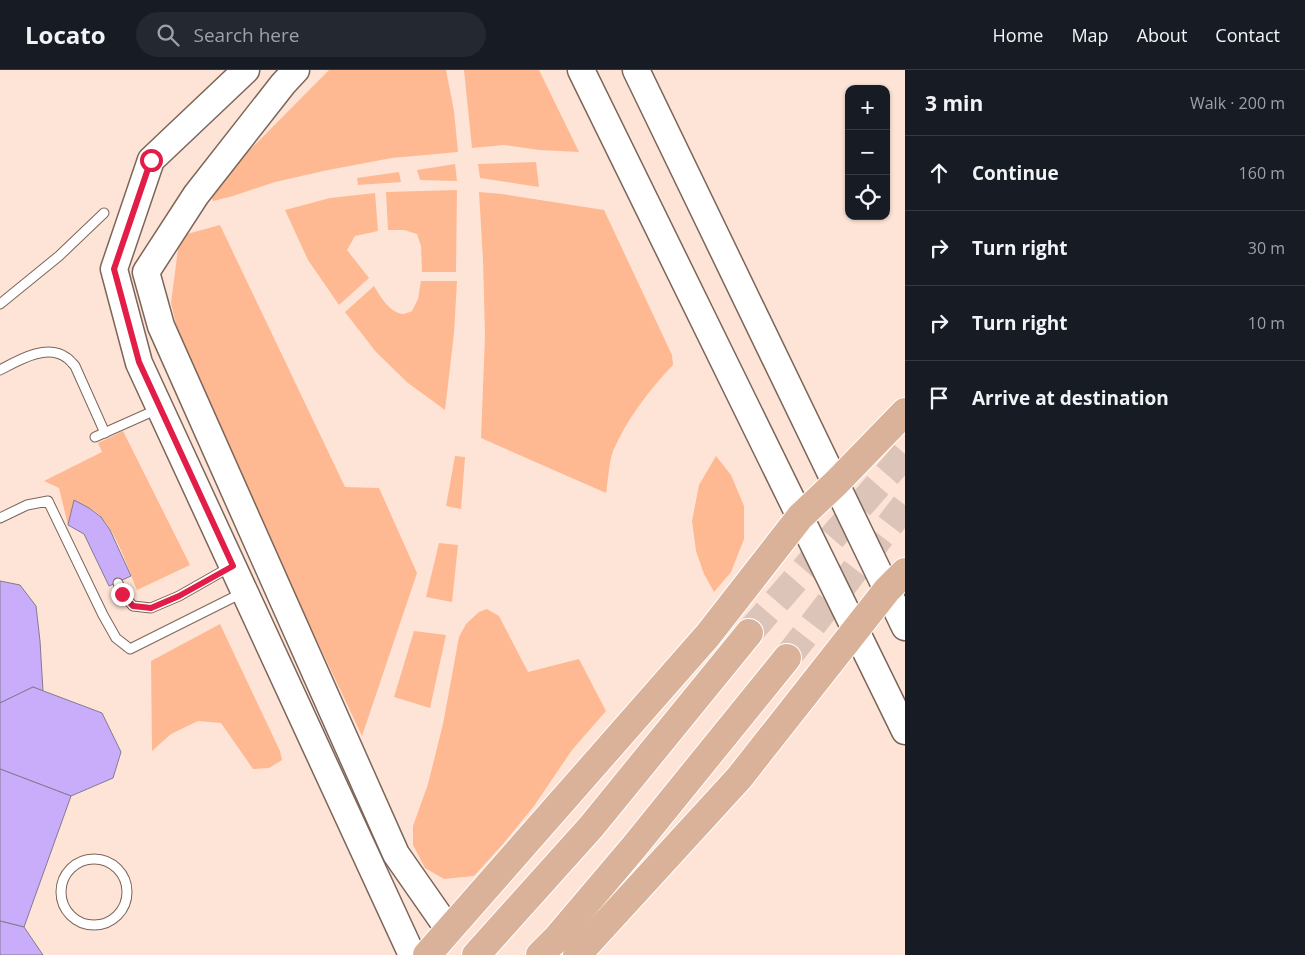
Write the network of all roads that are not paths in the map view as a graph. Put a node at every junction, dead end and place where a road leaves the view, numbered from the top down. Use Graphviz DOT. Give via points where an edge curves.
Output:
graph roads {
  1 [pos="246,70"];
  2 [pos="296,70"];
  3 [pos="581,70"];
  4 [pos="636,70"];
  5 [pos="104,213"];
  6 [pos="0,304"];
  7 [pos="0,370"];
  8 [pos="160,408"];
  9 [pos="905,412"];
  10 [pos="105,433"];
  11 [pos="95,437"];
  12 [pos="836,483"];
  13 [pos="800,517"];
  14 [pos="0,518"];
  15 [pos="233,566"];
  16 [pos="896,581"];
  17 [pos="118,582"];
  18 [pos="245,592"];
  19 [pos="905,627"];
  20 [pos="856,630"];
  21 [pos="749,633"];
  22 [pos="787,658"];
  23 [pos="905,731"];
  24 [pos="118,869"];
  25 [pos="449,930"];
  26 [pos="412,955"];
  27 [pos="427,955"];
  28 [pos="476,955"];
  29 [pos="540,955"];
  30 [pos="578,955"];
  1 -- 8 [label="street" via="151,160 114,269 139,362"];
  2 -- 25 [label="street" via="196,194 146,272 161,326 396,854"];
  3 -- 13 [label="street"];
  4 -- 12 [label="street"];
  5 -- 6 [label="lane" via="59,256"];
  7 -- 10 [label="lane" via="43,352 68,358 75,366"];
  8 -- 10 [label="lane"];
  8 -- 15 [label="street"];
  9 -- 12 [label="main road"];
  10 -- 11 [label="lane"];
  12 -- 13 [label="main road"];
  12 -- 16 [label="street"];
  13 -- 20 [label="street"];
  13 -- 25 [label="main road" via="708,635"];
  14 -- 18 [label="lane" via="26,505 48,501 103,615 116,638 130,649"];
  15 -- 17 [label="lane" via="151,608 133,606 122,594"];
  15 -- 18 [label="street"];
  16 -- 19 [label="street"];
  16 -- 20 [label="main road"];
  18 -- 26 [label="street"];
  20 -- 23 [label="street"];
  20 -- 30 [label="main road" via="739,778"];
  21 -- 28 [label="main road" via="591,827"];
  22 -- 29 [label="main road" via="634,847"];
  24 -- 24 [label="lane" via="98,859 87,860 69,870 61,890 62,900 74,918 83,923 104,923 122,910 127,889"];
  25 -- 27 [label="main road"];
}
